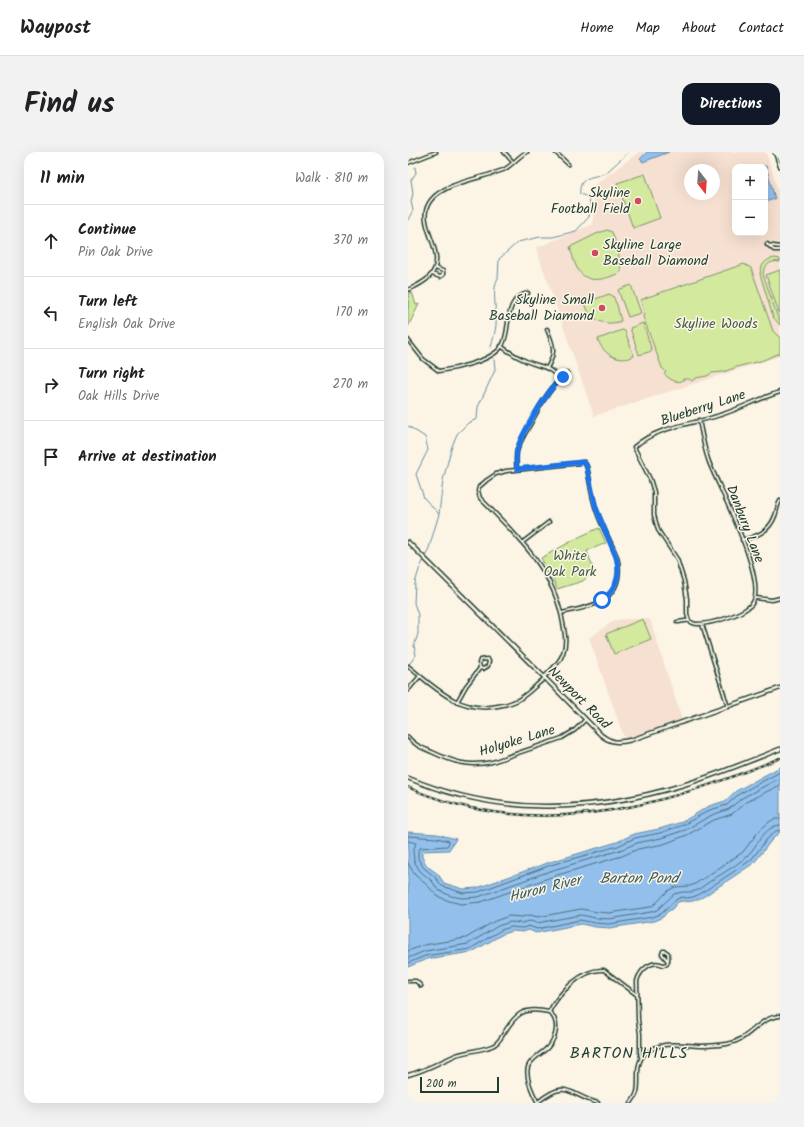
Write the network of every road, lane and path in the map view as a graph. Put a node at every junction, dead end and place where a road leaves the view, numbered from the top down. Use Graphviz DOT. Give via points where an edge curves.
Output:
graph roads {
  1 [pos="436,152"];
  2 [pos="504,152"];
  3 [pos="527,152"];
  4 [pos="557,152"];
  5 [pos="775,152"];
  6 [pos="408,162"];
  7 [pos="513,162"];
  8 [pos="568,164"];
  9 [pos="780,166"];
  10 [pos="780,247"];
  11 [pos="780,250"];
  12 [pos="435,268"];
  13 [pos="432,274"];
  14 [pos="408,290"];
  15 [pos="528,293"];
  16 [pos="547,329"];
  17 [pos="408,340"];
  18 [pos="501,346"];
  19 [pos="547,368"];
  20 [pos="567,374"];
  21 [pos="560,379"];
  22 [pos="780,392"];
  23 [pos="699,420"];
  24 [pos="517,469"];
  25 [pos="780,501"];
  26 [pos="549,522"];
  27 [pos="742,540"];
  28 [pos="408,542"];
  29 [pos="523,542"];
  30 [pos="756,598"];
  31 [pos="780,598"];
  32 [pos="561,613"];
  33 [pos="689,621"];
  34 [pos="677,622"];
  35 [pos="702,624"];
  36 [pos="409,667"];
  37 [pos="480,668"];
  38 [pos="420,676"];
  39 [pos="544,677"];
  40 [pos="780,688"];
  41 [pos="408,690"];
  42 [pos="457,702"];
  43 [pos="728,707"];
  44 [pos="585,720"];
  45 [pos="408,737"];
  46 [pos="780,749"];
  47 [pos="408,778"];
  48 [pos="668,962"];
  49 [pos="408,981"];
  50 [pos="421,986"];
  51 [pos="637,995"];
  52 [pos="549,1012"];
  53 [pos="780,1016"];
  54 [pos="642,1058"];
  55 [pos="408,1075"];
  56 [pos="537,1103"];
  57 [pos="598,1103"];
  58 [pos="631,1103"];
  1 -- 6 [label="street"];
  2 -- 7 [label="street"];
  3 -- 7 [label="street"];
  4 -- 8 [label="street"];
  5 -- 9 [label="street"];
  7 -- 12 [label="street" via="504,169 442,190 430,201 426,210 426,220 436,254"];
  10 -- 11 [label="street" via="767,244 774,250"];
  12 -- 13 [label="street"];
  12 -- 13 [label="street" via="442,271 443,275 440,277"];
  13 -- 14 [label="street" via="424,282"];
  15 -- 18 [label="street" via="522,294 509,311 506,334"];
  16 -- 19 [label="street" via="554,354"];
  17 -- 18 [label="street" via="423,359 439,371 487,357"];
  18 -- 19 [label="street" via="517,357"];
  19 -- 21 [label="street"];
  20 -- 21 [label="street"];
  21 -- 24 [label="street" via="544,399 521,440 517,451"];
  22 -- 23 [label="street, Blueberry Lane" via="719,416"];
  23 -- 27 [label="street, Danbury Lane" via="708,460"];
  23 -- 33 [label="street, Blueberry Lane" via="662,431 634,447 654,492 654,515 658,530 677,559 684,581"];
  24 -- 29 [label="street" via="496,474 479,487 478,491 480,498"];
  24 -- 32 [label="street" via="582,462 586,464 596,508 616,557 618,574 614,589 602,600 585,608"];
  25 -- 27 [label="street" via="768,529"];
  26 -- 29 [label="street"];
  27 -- 30 [label="street, Danbury Lane" via="756,582"];
  28 -- 39 [label="street, Newport Road"];
  29 -- 32 [label="street" via="546,576"];
  30 -- 31 [label="street"];
  30 -- 35 [label="street" via="736,615"];
  32 -- 39 [label="street" via="566,642 563,654"];
  33 -- 34 [label="street"];
  33 -- 35 [label="street" via="693,624"];
  35 -- 43 [label="street"];
  36 -- 38 [label="street"];
  37 -- 37 [label="street" via="480,660 487,659 488,666"];
  37 -- 42 [label="street"];
  38 -- 41 [label="street"];
  38 -- 42 [label="street"];
  39 -- 42 [label="street" via="519,700 503,706 478,708"];
  39 -- 44 [label="street, Newport Road"];
  40 -- 43 [label="street, Newport Road"];
  43 -- 44 [label="street, Newport Road" via="618,743 605,739"];
  44 -- 45 [label="street, Holyoke Lane" via="562,738 483,764 464,764 446,758 420,747"];
  46 -- 47 [label="street" via="660,791 619,800 571,806 534,807 498,803 438,790"];
  48 -- 48 [label="street" via="662,954 663,951 668,953"];
  48 -- 51 [label="street" via="665,965 656,963 645,968 638,977"];
  49 -- 50 [label="street" via="416,981"];
  51 -- 52 [label="street" via="609,973 597,970 583,975 564,992"];
  51 -- 54 [label="street"];
  52 -- 55 [label="street" via="533,1010 520,1013 500,1040 492,1046 456,1055"];
  52 -- 56 [label="street" via="555,1017 556,1024 551,1044 528,1067 529,1080"];
  53 -- 54 [label="street" via="763,1021 735,1042 702,1046 661,1045 650,1050"];
  54 -- 58 [label="street" via="639,1063 637,1093"];
  56 -- 57 [label="street" via="560,1089 567,1089"];
}
